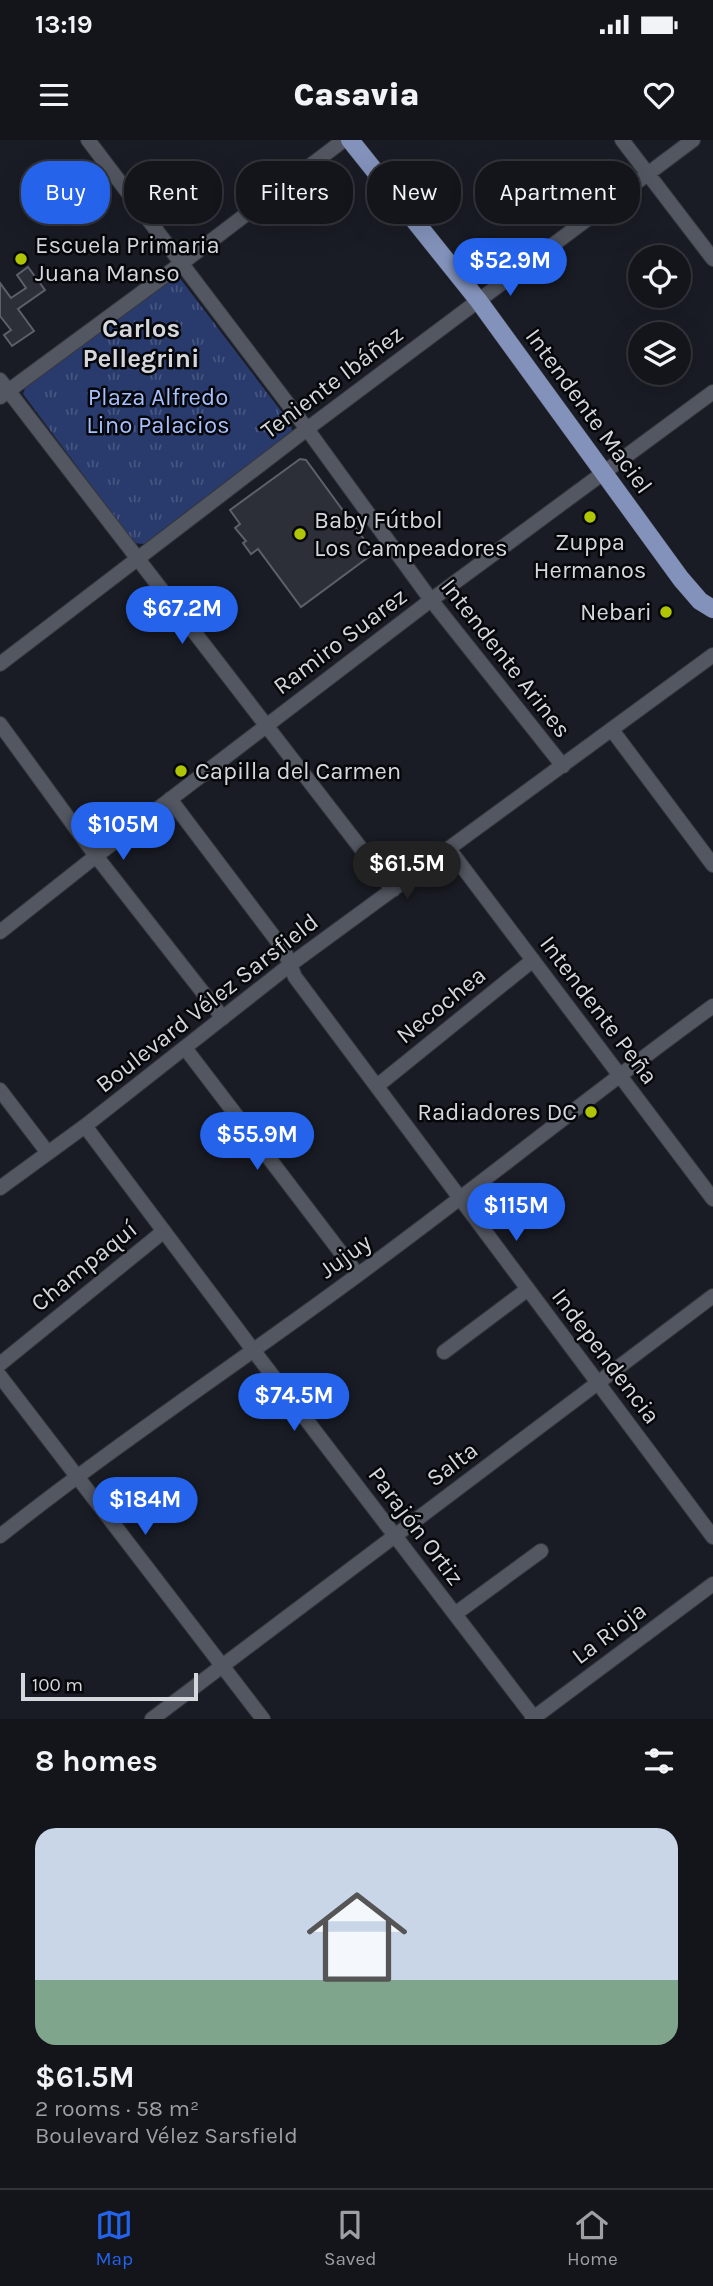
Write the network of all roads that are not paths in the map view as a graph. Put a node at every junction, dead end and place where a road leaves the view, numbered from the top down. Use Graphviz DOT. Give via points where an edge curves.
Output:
graph roads {
  1 [pos="89,140"];
  2 [pos="344,140"];
  3 [pos="350,140"];
  4 [pos="622,140"];
  5 [pos="693,140"];
  6 [pos="648,173"];
  7 [pos="713,259"];
  8 [pos="182,263"];
  9 [pos="478,300"];
  10 [pos="3,389"];
  11 [pos="713,392"];
  12 [pos="307,429"];
  13 [pos="604,474"];
  14 [pos="136,560"];
  15 [pos="431,600"];
  16 [pos="713,609"];
  17 [pos="713,655"];
  18 [pos="0,664"];
  19 [pos="0,724"];
  20 [pos="266,726"];
  21 [pos="612,730"];
  22 [pos="563,766"];
  23 [pos="170,799"];
  24 [pos="449,849"];
  25 [pos="96,856"];
  26 [pos="713,865"];
  27 [pos="393,890"];
  28 [pos="0,932"];
  29 [pos="533,960"];
  30 [pos="291,964"];
  31 [pos="713,1006"];
  32 [pos="223,1018"];
  33 [pos="185,1048"];
  34 [pos="619,1074"];
  35 [pos="377,1086"];
  36 [pos="0,1090"];
  37 [pos="85,1126"];
  38 [pos="48,1153"];
  39 [pos="0,1188"];
  40 [pos="461,1198"];
  41 [pos="713,1199"];
  42 [pos="164,1231"];
  43 [pos="358,1275"];
  44 [pos="528,1289"];
  45 [pos="713,1296"];
  46 [pos="253,1350"];
  47 [pos="444,1352"];
  48 [pos="0,1364"];
  49 [pos="0,1376"];
  50 [pos="598,1383"];
  51 [pos="75,1476"];
  52 [pos="0,1536"];
  53 [pos="395,1536"];
  54 [pos="713,1537"];
  55 [pos="541,1551"];
  56 [pos="713,1584"];
  57 [pos="455,1614"];
  58 [pos="223,1665"];
  59 [pos="534,1718"];
  60 [pos="152,1719"];
  61 [pos="263,1719"];
  1 -- 8 [label="street, Intendente Arines"];
  2 -- 8 [label="street"];
  3 -- 9 [label="main road, Intendente Maciel"];
  4 -- 6 [label="street"];
  5 -- 6 [label="street, Teniente Ibáñez"];
  6 -- 7 [label="street"];
  6 -- 9 [label="street, Teniente Ibáñez"];
  8 -- 10 [label="street"];
  8 -- 12 [label="street, Intendente Arines"];
  9 -- 12 [label="street, Teniente Ibáñez"];
  9 -- 13 [label="main road, Intendente Maciel"];
  10 -- 14 [label="street"];
  11 -- 13 [label="street, Ramiro Suarez"];
  12 -- 14 [label="street, Teniente Ibáñez"];
  12 -- 15 [label="street, Intendente Arines"];
  13 -- 15 [label="street, Ramiro Suarez"];
  13 -- 16 [label="main road, Intendente Maciel" via="681,579"];
  14 -- 18 [label="street, Teniente Ibáñez"];
  14 -- 20 [label="street"];
  15 -- 20 [label="street, Ramiro Suarez"];
  15 -- 22 [label="street, Intendente Arines"];
  17 -- 21 [label="street, Boulevard Vélez Sarsfield"];
  19 -- 25 [label="street"];
  20 -- 23 [label="street, Ramiro Suarez"];
  20 -- 27 [label="street"];
  21 -- 22 [label="street, Boulevard Vélez Sarsfield"];
  21 -- 26 [label="street, Intendente Arines"];
  22 -- 24 [label="street, Boulevard Vélez Sarsfield"];
  23 -- 25 [label="street, Ramiro Suarez"];
  23 -- 30 [label="street, Independencia"];
  24 -- 27 [label="street, Boulevard Vélez Sarsfield"];
  24 -- 29 [label="street, Intendente Peña"];
  25 -- 28 [label="street, Ramiro Suarez"];
  25 -- 32 [label="street"];
  27 -- 30 [label="street, Boulevard Vélez Sarsfield"];
  29 -- 34 [label="street, Intendente Peña"];
  29 -- 35 [label="street, Necochea"];
  30 -- 32 [label="street, Boulevard Vélez Sarsfield"];
  30 -- 35 [label="street, Independencia" via="295,977"];
  31 -- 34 [label="street, Jujuy"];
  32 -- 33 [label="street, Boulevard Vélez Sarsfield"];
  33 -- 37 [label="street, Boulevard Vélez Sarsfield"];
  33 -- 43 [label="street"];
  34 -- 40 [label="street, Jujuy"];
  34 -- 41 [label="street, Intendente Peña"];
  35 -- 40 [label="street, Independencia"];
  36 -- 38 [label="street"];
  37 -- 38 [label="street, Boulevard Vélez Sarsfield"];
  37 -- 42 [label="street, Parajón Ortiz"];
  38 -- 39 [label="street, Boulevard Vélez Sarsfield"];
  40 -- 43 [label="street, Jujuy"];
  40 -- 44 [label="street, Independencia"];
  42 -- 46 [label="street, Parajón Ortiz"];
  42 -- 48 [label="street, Champaquí"];
  43 -- 46 [label="street, Jujuy"];
  44 -- 47 [label="street"];
  44 -- 50 [label="street, Independencia"];
  45 -- 50 [label="street, Salta"];
  46 -- 51 [label="street, Jujuy"];
  46 -- 53 [label="street, Parajón Ortiz"];
  49 -- 51 [label="street"];
  50 -- 53 [label="street, Salta"];
  50 -- 54 [label="street, Independencia"];
  51 -- 52 [label="street, Jujuy"];
  51 -- 58 [label="street"];
  53 -- 57 [label="street, Parajón Ortiz"];
  53 -- 58 [label="street, Salta"];
  55 -- 57 [label="street"];
  56 -- 59 [label="street, La Rioja"];
  57 -- 59 [label="street, Parajón Ortiz"];
  58 -- 60 [label="street, Salta"];
  58 -- 61 [label="street"];
}
